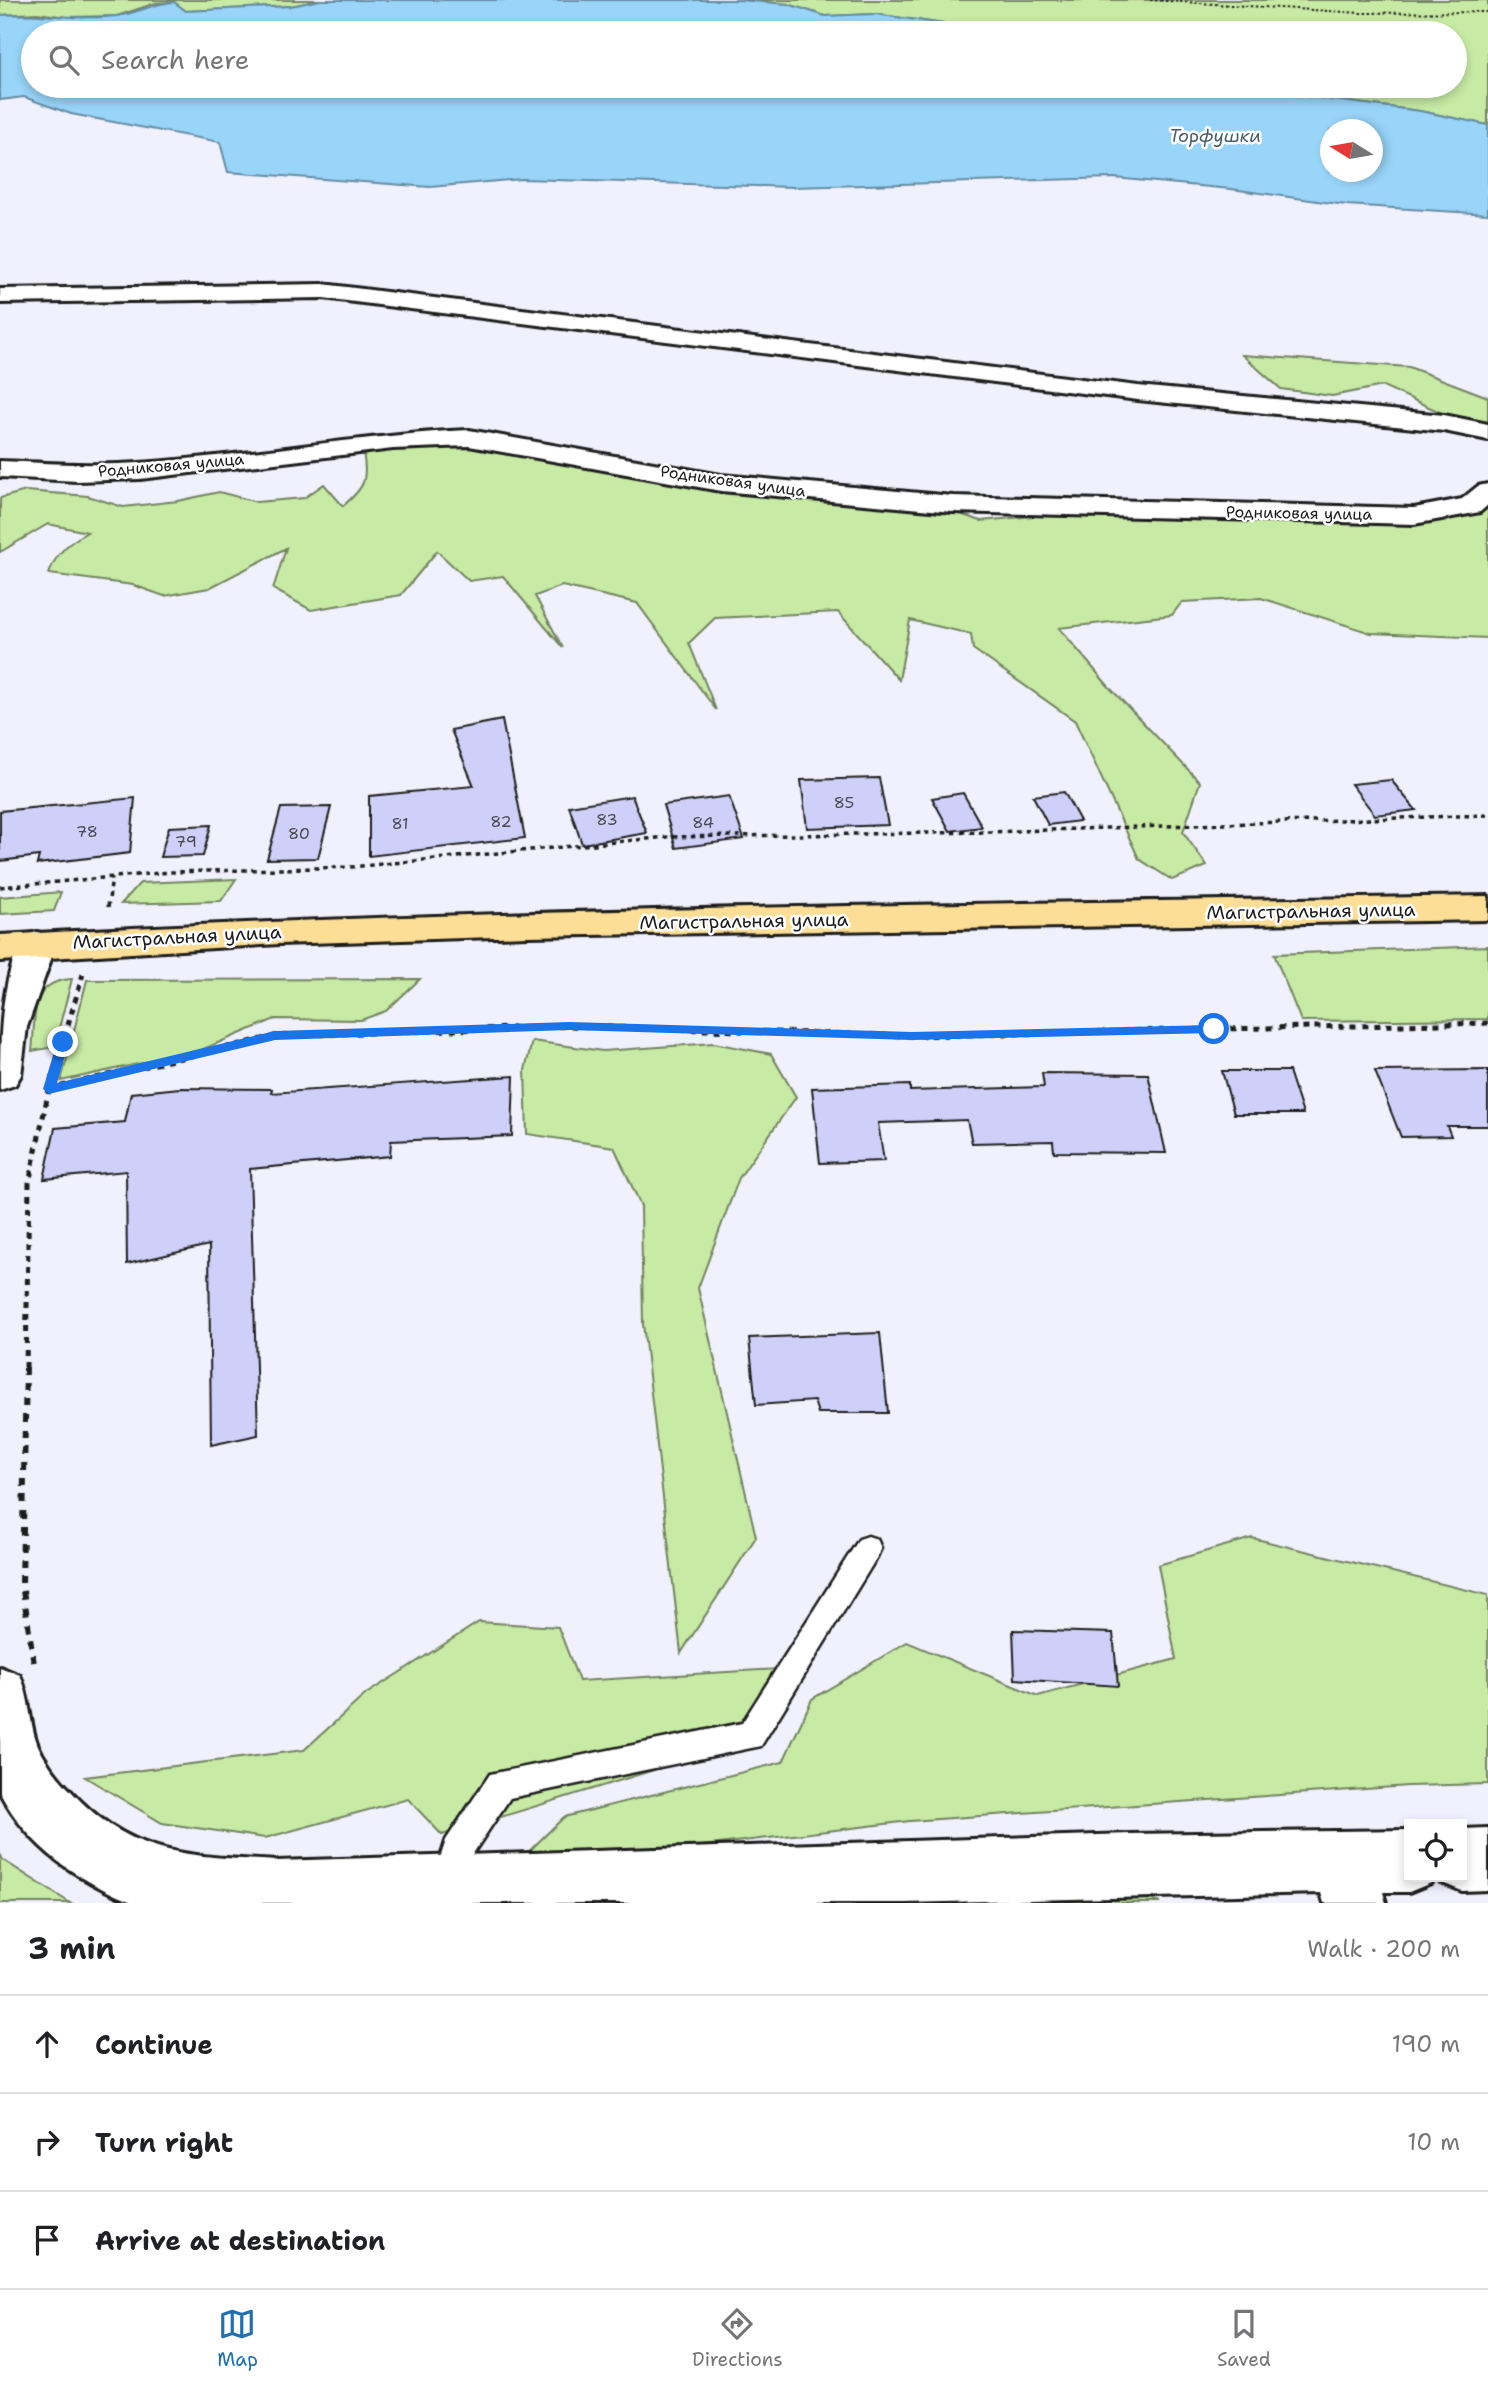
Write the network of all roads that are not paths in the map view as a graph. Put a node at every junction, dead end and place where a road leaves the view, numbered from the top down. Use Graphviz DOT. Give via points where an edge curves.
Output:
graph roads {
  1 [pos="0,296"];
  2 [pos="1488,432"];
  3 [pos="0,469"];
  4 [pos="1479,499"];
  5 [pos="1488,908"];
  6 [pos="19,946"];
  7 [pos="0,1074"];
  8 [pos="868,1548"];
  9 [pos="18,1687"];
  10 [pos="1488,1859"];
  11 [pos="1467,1860"];
  12 [pos="1404,1862"];
  13 [pos="1349,1882"];
  14 [pos="446,1888"];
  15 [pos="602,1893"];
  1 -- 2 [label="street" via="323,291"];
  3 -- 4 [label="street, Родниковая улица" via="140,471 393,441 469,438 721,483 953,504 1414,516"];
  5 -- 6 [label="main road, Магистральная улица" via="528,924"];
  6 -- 7 [label="street"];
  8 -- 14 [label="lane" via="751,1736 501,1785 457,1851"];
  9 -- 14 [label="street" via="9,1743 33,1792 58,1822 96,1853 139,1874 199,1886 277,1892"];
  10 -- 11 [label="street"];
  12 -- 13 [label="street"];
  13 -- 15 [label="street" via="1130,1865"];
  14 -- 15 [label="street"];
}
